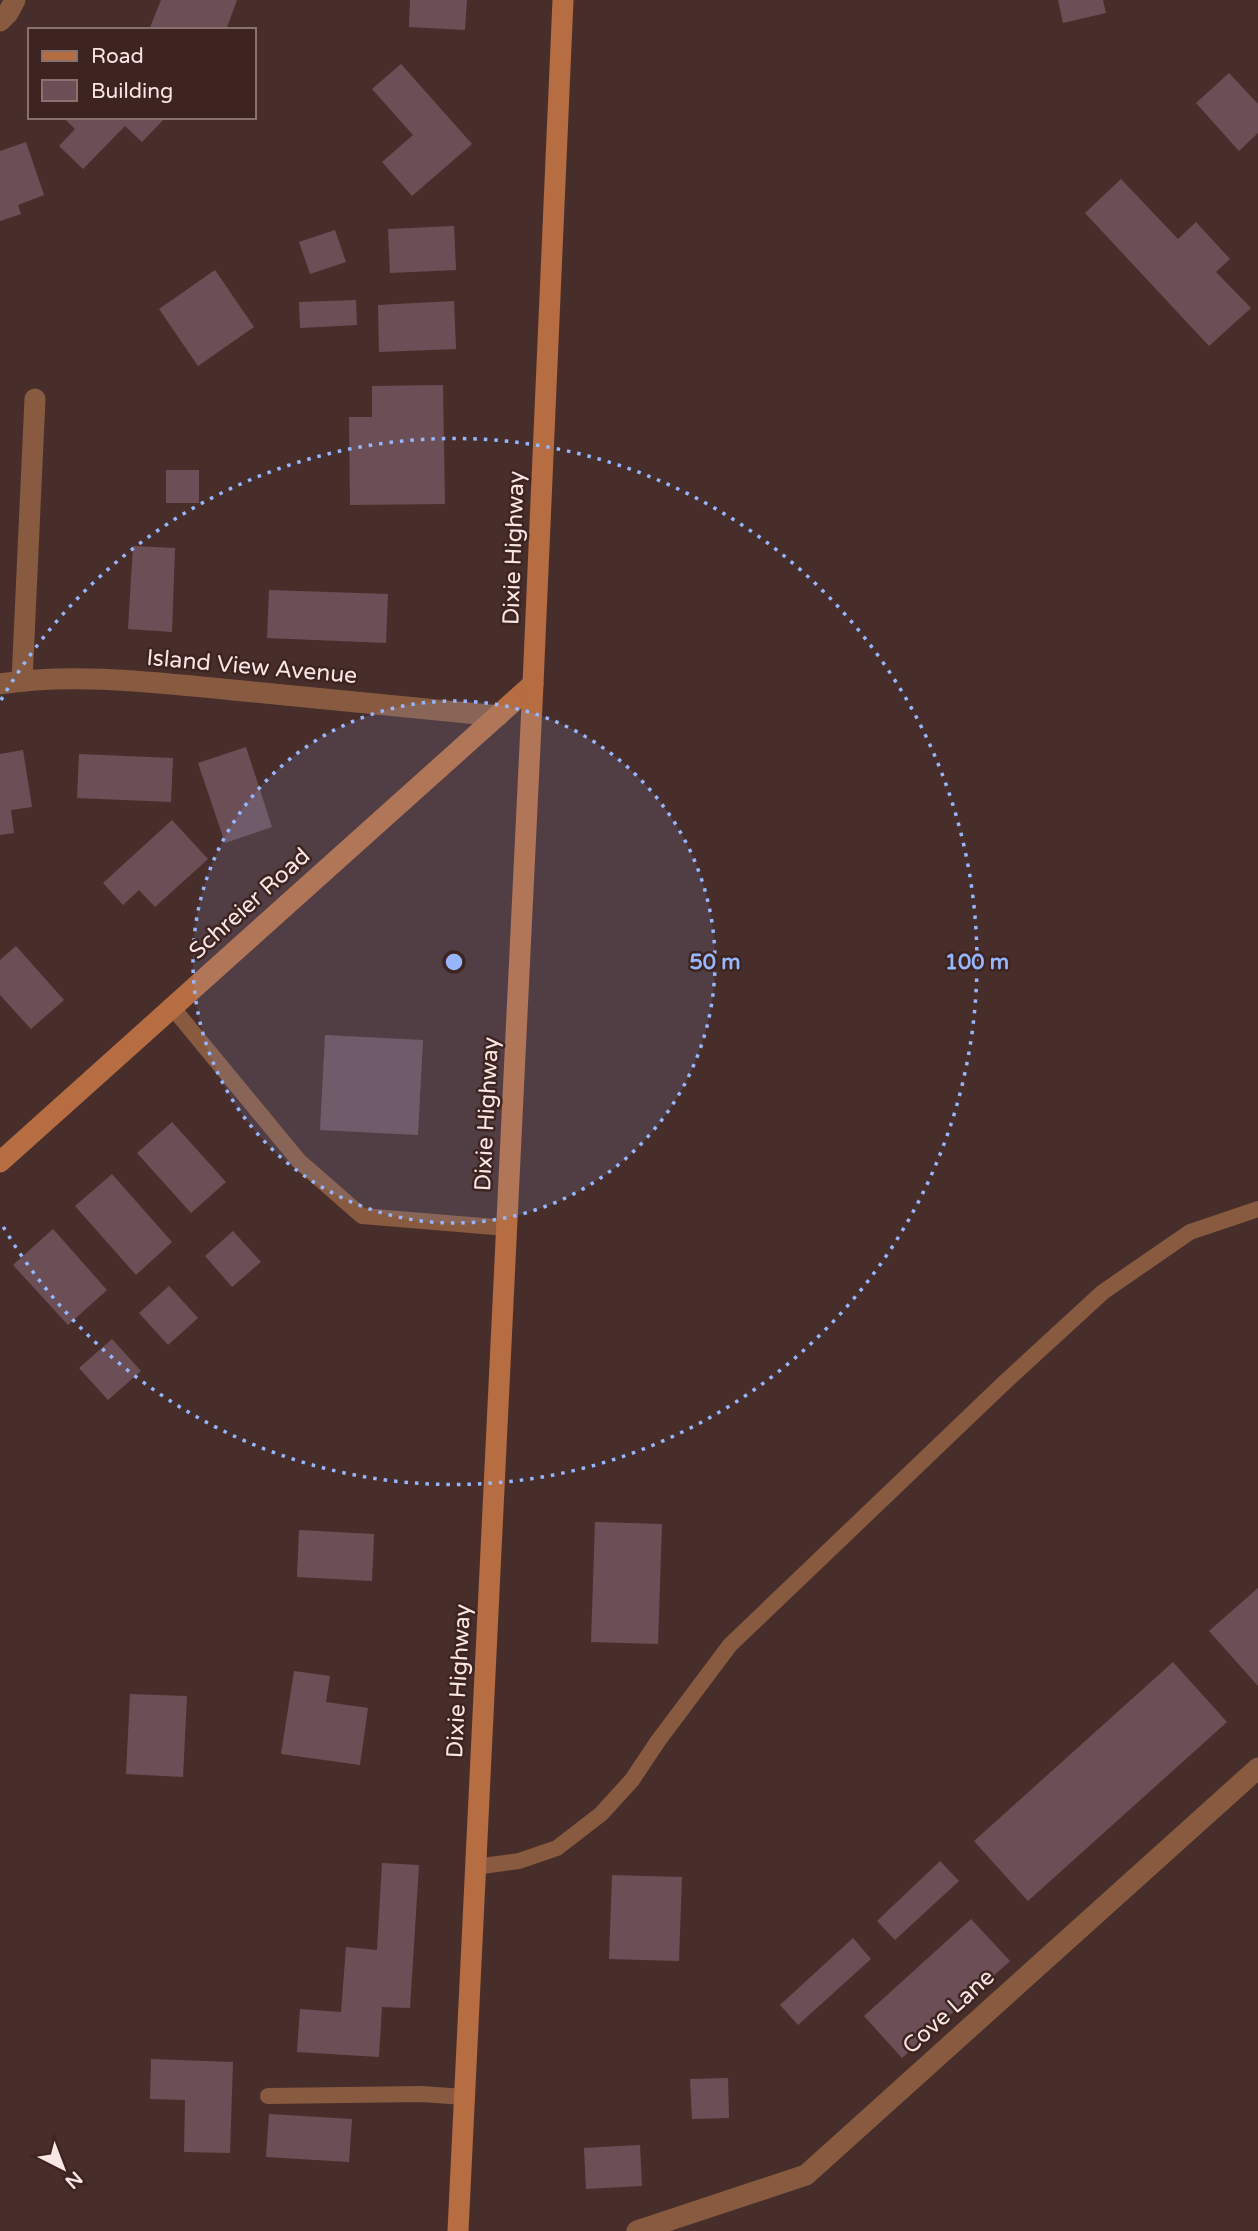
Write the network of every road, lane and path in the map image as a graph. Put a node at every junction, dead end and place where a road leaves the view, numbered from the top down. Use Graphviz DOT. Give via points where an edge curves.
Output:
graph roads {
  1 [pos="15,0"];
  2 [pos="563,0"];
  3 [pos="0,21"];
  4 [pos="35,399"];
  5 [pos="22,681"];
  6 [pos="0,684"];
  7 [pos="533,684"];
  8 [pos="498,716"];
  9 [pos="172,1007"];
  10 [pos="0,1162"];
  11 [pos="1258,1209"];
  12 [pos="507,1227"];
  13 [pos="1257,1771"];
  14 [pos="475,1867"];
  15 [pos="268,2096"];
  16 [pos="464,2097"];
  17 [pos="458,2231"];
  18 [pos="637,2231"];
  1 -- 3 [label="street"];
  2 -- 7 [label="main road, Dixie Highway"];
  4 -- 5 [label="street"];
  5 -- 6 [label="street, Island View Avenue"];
  5 -- 8 [label="street, Island View Avenue" via="166,683"];
  7 -- 8 [label="main road, Schreier Road"];
  7 -- 12 [label="main road, Dixie Highway"];
  8 -- 9 [label="main road, Schreier Road"];
  9 -- 10 [label="main road, Schreier Road"];
  9 -- 12 [label="lane" via="299,1161 362,1216"];
  11 -- 14 [label="lane" via="1190,1232 1102,1292 730,1646 632,1780 601,1814 557,1848 519,1861"];
  12 -- 14 [label="main road, Dixie Highway"];
  13 -- 18 [label="street, Cove Lane" via="806,2175"];
  14 -- 16 [label="main road, Dixie Highway"];
  15 -- 16 [label="lane"];
  16 -- 17 [label="main road, Dixie Highway"];
}
